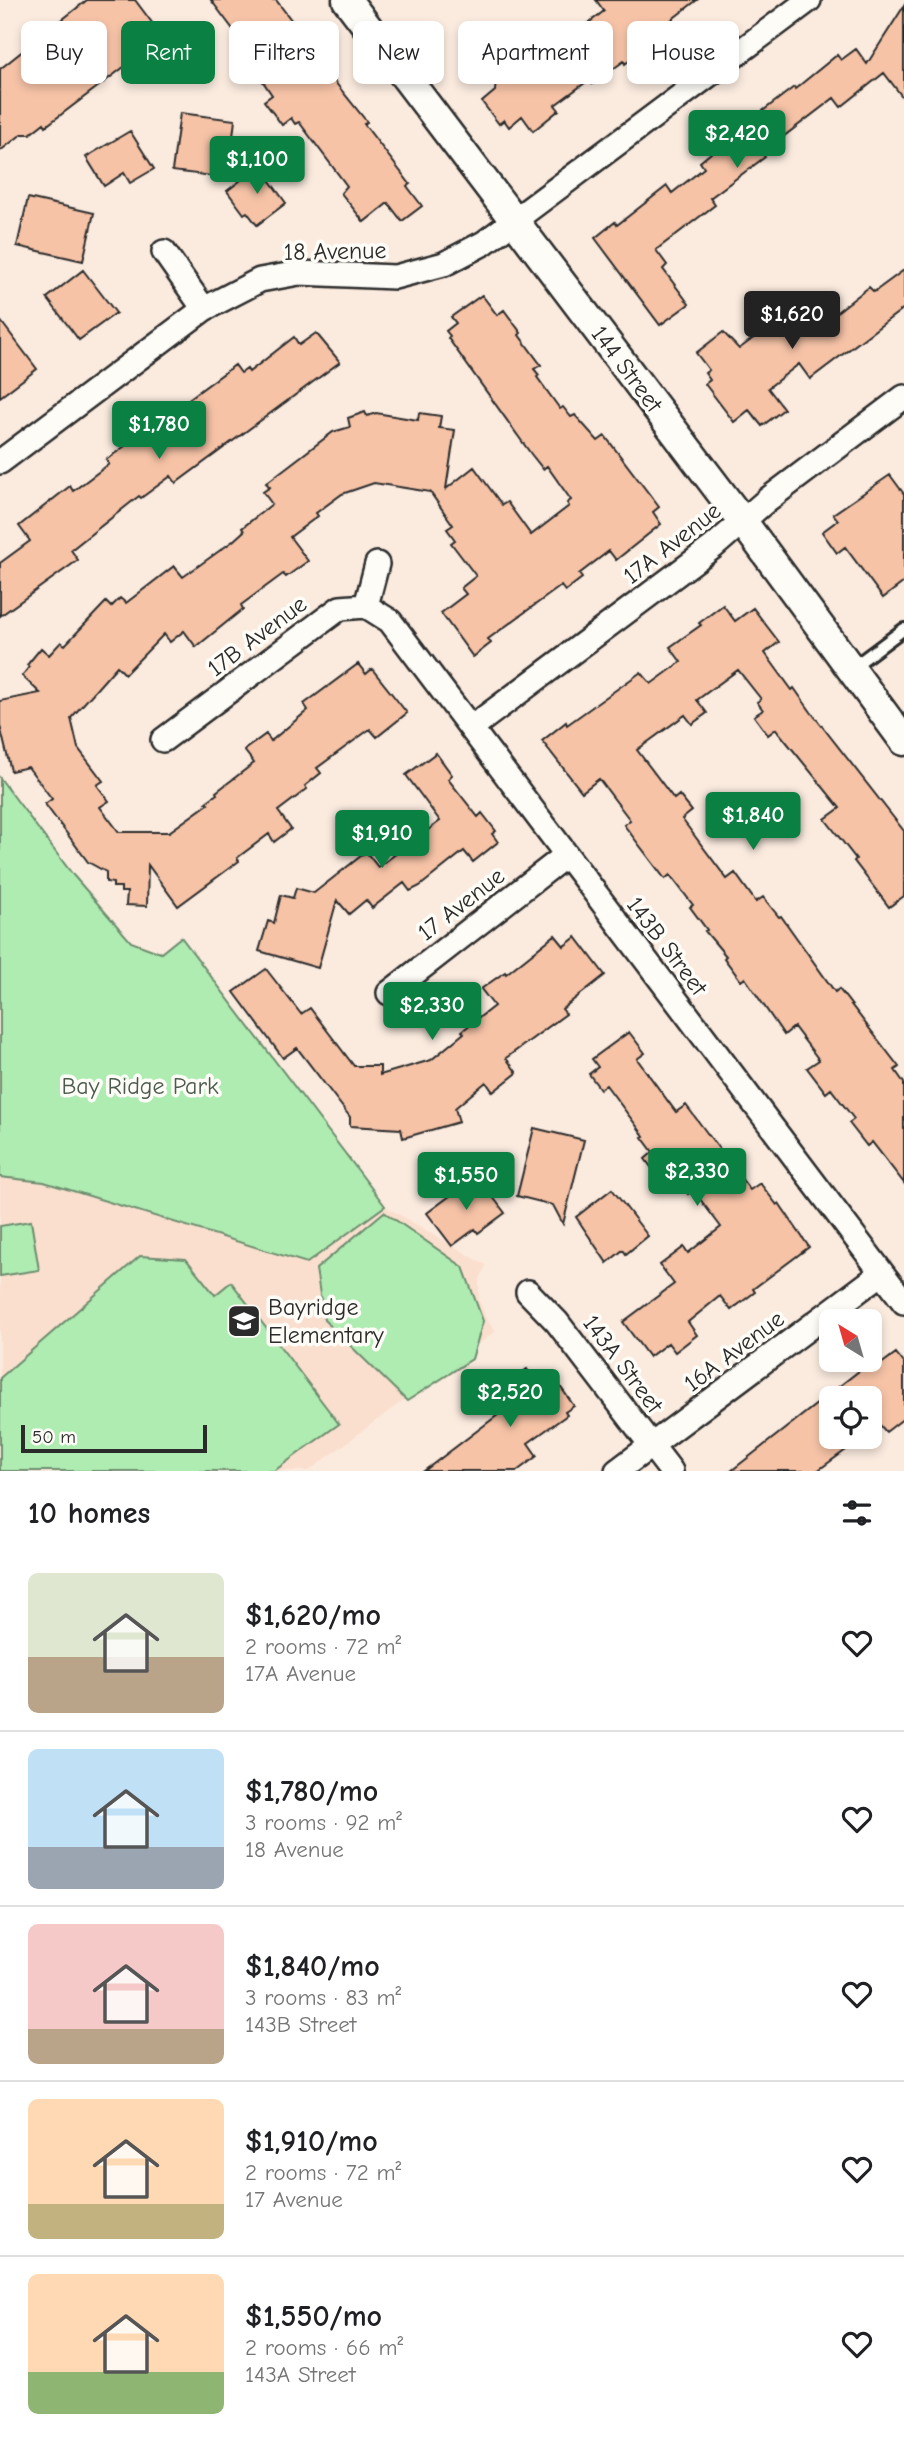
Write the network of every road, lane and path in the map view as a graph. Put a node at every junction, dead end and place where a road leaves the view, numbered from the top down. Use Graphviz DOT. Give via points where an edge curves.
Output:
graph roads {
  1 [pos="347,0"];
  2 [pos="809,0"];
  3 [pos="514,221"];
  4 [pos="164,252"];
  5 [pos="204,309"];
  6 [pos="904,397"];
  7 [pos="0,461"];
  8 [pos="743,522"];
  9 [pos="377,564"];
  10 [pos="366,606"];
  11 [pos="904,629"];
  12 [pos="850,669"];
  13 [pos="471,728"];
  14 [pos="163,740"];
  15 [pos="904,741"];
  16 [pos="565,856"];
  17 [pos="389,993"];
  18 [pos="882,1273"];
  19 [pos="528,1292"];
  20 [pos="904,1302"];
  21 [pos="651,1445"];
  22 [pos="617,1471"];
  23 [pos="671,1471"];
  1 -- 3 [label="street, 144 Street"];
  2 -- 3 [label="street, 18 Avenue"];
  3 -- 5 [label="street, 18 Avenue" via="444,264 396,277 299,272 260,280"];
  3 -- 8 [label="street, 144 Street"];
  4 -- 5 [label="street"];
  5 -- 7 [label="street, 18 Avenue"];
  6 -- 8 [label="street, 17A Avenue"];
  8 -- 12 [label="street, 144 Street"];
  8 -- 13 [label="street, 17A Avenue"];
  9 -- 10 [label="street"];
  10 -- 13 [label="street, 143B Street" via="390,621"];
  10 -- 14 [label="street, 17B Avenue" via="340,608"];
  11 -- 12 [label="lane"];
  12 -- 15 [label="street, 144 Street"];
  13 -- 16 [label="street, 143B Street"];
  16 -- 17 [label="street, 17 Avenue"];
  16 -- 18 [label="street, 143B Street"];
  18 -- 20 [label="street, 143B Street"];
  18 -- 21 [label="street, 16A Avenue"];
  19 -- 21 [label="street, 143A Street" via="557,1322"];
  21 -- 22 [label="street, 16A Avenue"];
  21 -- 23 [label="street, 143A Street"];
}
